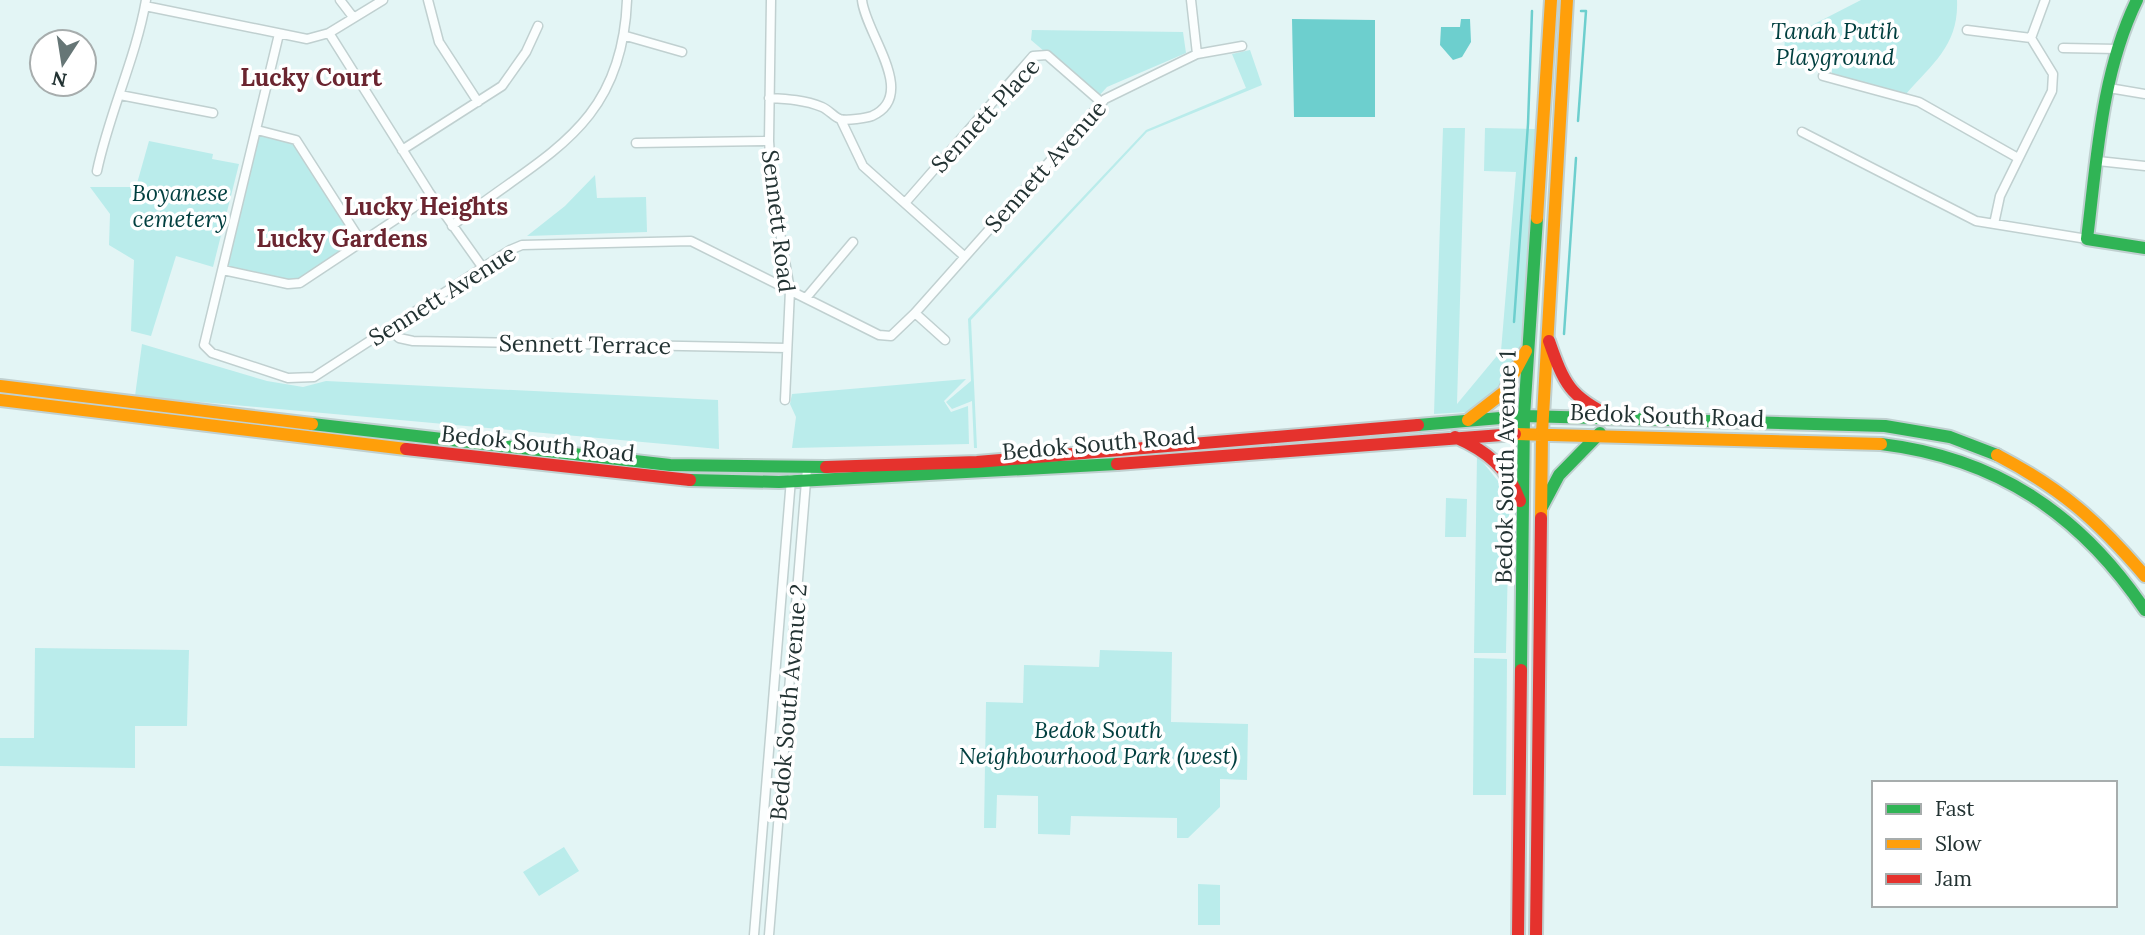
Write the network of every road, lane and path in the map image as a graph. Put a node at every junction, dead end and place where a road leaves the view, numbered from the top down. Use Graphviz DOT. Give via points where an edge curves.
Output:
graph roads {
  1 [pos="340,0"];
  2 [pos="383,0"];
  3 [pos="429,0"];
  4 [pos="627,0"];
  5 [pos="771,0"];
  6 [pos="862,0"];
  7 [pos="1191,0"];
  8 [pos="1551,0"];
  9 [pos="1567,0"];
  10 [pos="2045,0"];
  11 [pos="2137,0"];
  12 [pos="145,3"];
  13 [pos="353,17"];
  14 [pos="538,26"];
  15 [pos="1967,30"];
  16 [pos="329,33"];
  17 [pos="279,34"];
  18 [pos="626,36"];
  19 [pos="2031,38"];
  20 [pos="1242,46"];
  21 [pos="2063,48"];
  22 [pos="2118,49"];
  23 [pos="682,52"];
  24 [pos="1196,54"];
  25 [pos="1823,76"];
  26 [pos="2109,88"];
  27 [pos="2145,94"];
  28 [pos="120,95"];
  29 [pos="769,98"];
  30 [pos="478,102"];
  31 [pos="1101,102"];
  32 [pos="213,113"];
  33 [pos="841,120"];
  34 [pos="257,130"];
  35 [pos="1802,132"];
  36 [pos="769,141"];
  37 [pos="636,144"];
  38 [pos="402,150"];
  39 [pos="2018,158"];
  40 [pos="2098,161"];
  41 [pos="2145,166"];
  42 [pos="97,171"];
  43 [pos="431,196"];
  44 [pos="905,203"];
  45 [pos="1994,225"];
  46 [pos="452,226"];
  47 [pos="2087,239"];
  48 [pos="853,242"];
  49 [pos="362,243"];
  50 [pos="2145,248"];
  51 [pos="964,256"];
  52 [pos="483,268"];
  53 [pos="223,270"];
  54 [pos="790,290"];
  55 [pos="806,298"];
  56 [pos="915,313"];
  57 [pos="388,328"];
  58 [pos="1547,334"];
  59 [pos="944,340"];
  60 [pos="1529,345"];
  61 [pos="787,348"];
  62 [pos="0,386"];
  63 [pos="0,400"];
  64 [pos="785,400"];
  65 [pos="1524,416"];
  66 [pos="1542,416"];
  67 [pos="1612,416"];
  68 [pos="1468,420"];
  69 [pos="1524,433"];
  70 [pos="1542,433"];
  71 [pos="1600,433"];
  72 [pos="1455,437"];
  73 [pos="807,468"];
  74 [pos="942,469"];
  75 [pos="792,476"];
  76 [pos="806,482"];
  77 [pos="1540,511"];
  78 [pos="1524,515"];
  79 [pos="2145,576"];
  80 [pos="2145,610"];
  81 [pos="754,935"];
  82 [pos="769,935"];
  83 [pos="1518,935"];
  84 [pos="1536,935"];
  1 -- 13 [label="street"];
  2 -- 13 [label="street"];
  3 -- 30 [label="street" via="439,42"];
  4 -- 18 [label="street"];
  5 -- 29 [label="street, Sennett Road"];
  6 -- 33 [label="street" via="866,22 891,73 892,89 880,111 870,117"];
  7 -- 24 [label="street"];
  8 -- 60 [label="main road, Bedok South Avenue 1"];
  9 -- 58 [label="main road, Bedok South Avenue 1"];
  10 -- 19 [label="street"];
  11 -- 22 [label="main road" via="2125,19"];
  12 -- 17 [label="street"];
  12 -- 28 [label="street"];
  13 -- 16 [label="street"];
  14 -- 30 [label="street" via="502,86"];
  15 -- 19 [label="street"];
  16 -- 17 [label="street" via="307,39"];
  16 -- 38 [label="street"];
  17 -- 34 [label="street"];
  18 -- 23 [label="street"];
  18 -- 46 [label="street" via="610,82 566,141"];
  19 -- 39 [label="street" via="2053,74 2053,86"];
  20 -- 24 [label="street, Sennett Avenue"];
  21 -- 22 [label="street"];
  22 -- 26 [label="main road"];
  24 -- 31 [label="street, Sennett Avenue"];
  25 -- 39 [label="street" via="1919,102"];
  26 -- 27 [label="street"];
  26 -- 40 [label="main road"];
  28 -- 32 [label="street"];
  28 -- 42 [label="street" via="106,127"];
  29 -- 33 [label="street" via="812,103"];
  29 -- 36 [label="street, Sennett Road"];
  30 -- 38 [label="street"];
  31 -- 44 [label="street, Sennett Place" via="1047,55 1034,56"];
  31 -- 51 [label="street, Sennett Avenue"];
  33 -- 44 [label="street" via="863,166"];
  34 -- 49 [label="street" via="296,140"];
  34 -- 53 [label="street"];
  35 -- 45 [label="street" via="1976,221"];
  36 -- 37 [label="street"];
  36 -- 54 [label="street, Sennett Road"];
  38 -- 43 [label="street"];
  39 -- 45 [label="street" via="2000,196"];
  40 -- 41 [label="street"];
  40 -- 47 [label="main road"];
  43 -- 46 [label="street"];
  43 -- 49 [label="street"];
  44 -- 51 [label="street"];
  45 -- 47 [label="street"];
  46 -- 52 [label="street"];
  47 -- 50 [label="main road"];
  48 -- 55 [label="street"];
  49 -- 53 [label="street" via="297,284"];
  51 -- 56 [label="street, Sennett Avenue"];
  52 -- 54 [label="street, Sennett Avenue" via="522,245 691,241"];
  52 -- 57 [label="street, Sennett Avenue"];
  53 -- 57 [label="street, Sennett Avenue" via="206,349 288,378 314,377"];
  54 -- 55 [label="street, Sennett Avenue"];
  54 -- 61 [label="street, Sennett Road"];
  55 -- 56 [label="street, Sennett Avenue" via="886,337"];
  56 -- 59 [label="street"];
  57 -- 61 [label="street, Sennett Terrace" via="399,338 413,341"];
  58 -- 66 [label="main road, Bedok South Avenue 1"];
  58 -- 67 [label="main road" via="1573,397"];
  60 -- 65 [label="main road, Bedok South Avenue 1"];
  60 -- 68 [label="main road" via="1503,397"];
  61 -- 64 [label="street, Sennett Road"];
  62 -- 75 [label="main road, Bedok South Road"];
  63 -- 75 [label="main road, Bedok South Road" via="671,479"];
  65 -- 66 [label="main road, Bedok South Road"];
  65 -- 68 [label="main road, Bedok South Road"];
  65 -- 69 [label="main road, Bedok South Avenue 1"];
  66 -- 67 [label="main road, Bedok South Road"];
  66 -- 70 [label="main road, Bedok South Avenue 1"];
  67 -- 79 [label="main road, Bedok South Road" via="1885,426 1950,438 1997,455 2063,493 2103,527"];
  68 -- 74 [label="main road, Bedok South Road"];
  69 -- 70 [label="main road, Bedok South Road"];
  69 -- 72 [label="main road, Bedok South Road"];
  69 -- 78 [label="main road, Bedok South Avenue 1"];
  70 -- 71 [label="main road, Bedok South Road"];
  70 -- 77 [label="main road, Bedok South Avenue 1"];
  71 -- 77 [label="main road" via="1559,475"];
  71 -- 80 [label="main road, Bedok South Road" via="1883,444 1966,461 2029,492 2071,522 2111,562"];
  72 -- 74 [label="main road, Bedok South Road"];
  72 -- 78 [label="main road" via="1484,450 1505,468"];
  73 -- 74 [label="main road, Bedok South Road"];
  73 -- 75 [label="main road, Bedok South Road"];
  73 -- 76 [label="street, Bedok South Avenue 2"];
  74 -- 76 [label="main road, Bedok South Road"];
  75 -- 76 [label="main road, Bedok South Road"];
  75 -- 81 [label="street, Bedok South Avenue 2"];
  76 -- 82 [label="street, Bedok South Avenue 2"];
  77 -- 84 [label="main road, Bedok South Avenue 1"];
  78 -- 83 [label="main road, Bedok South Avenue 1"];
}
